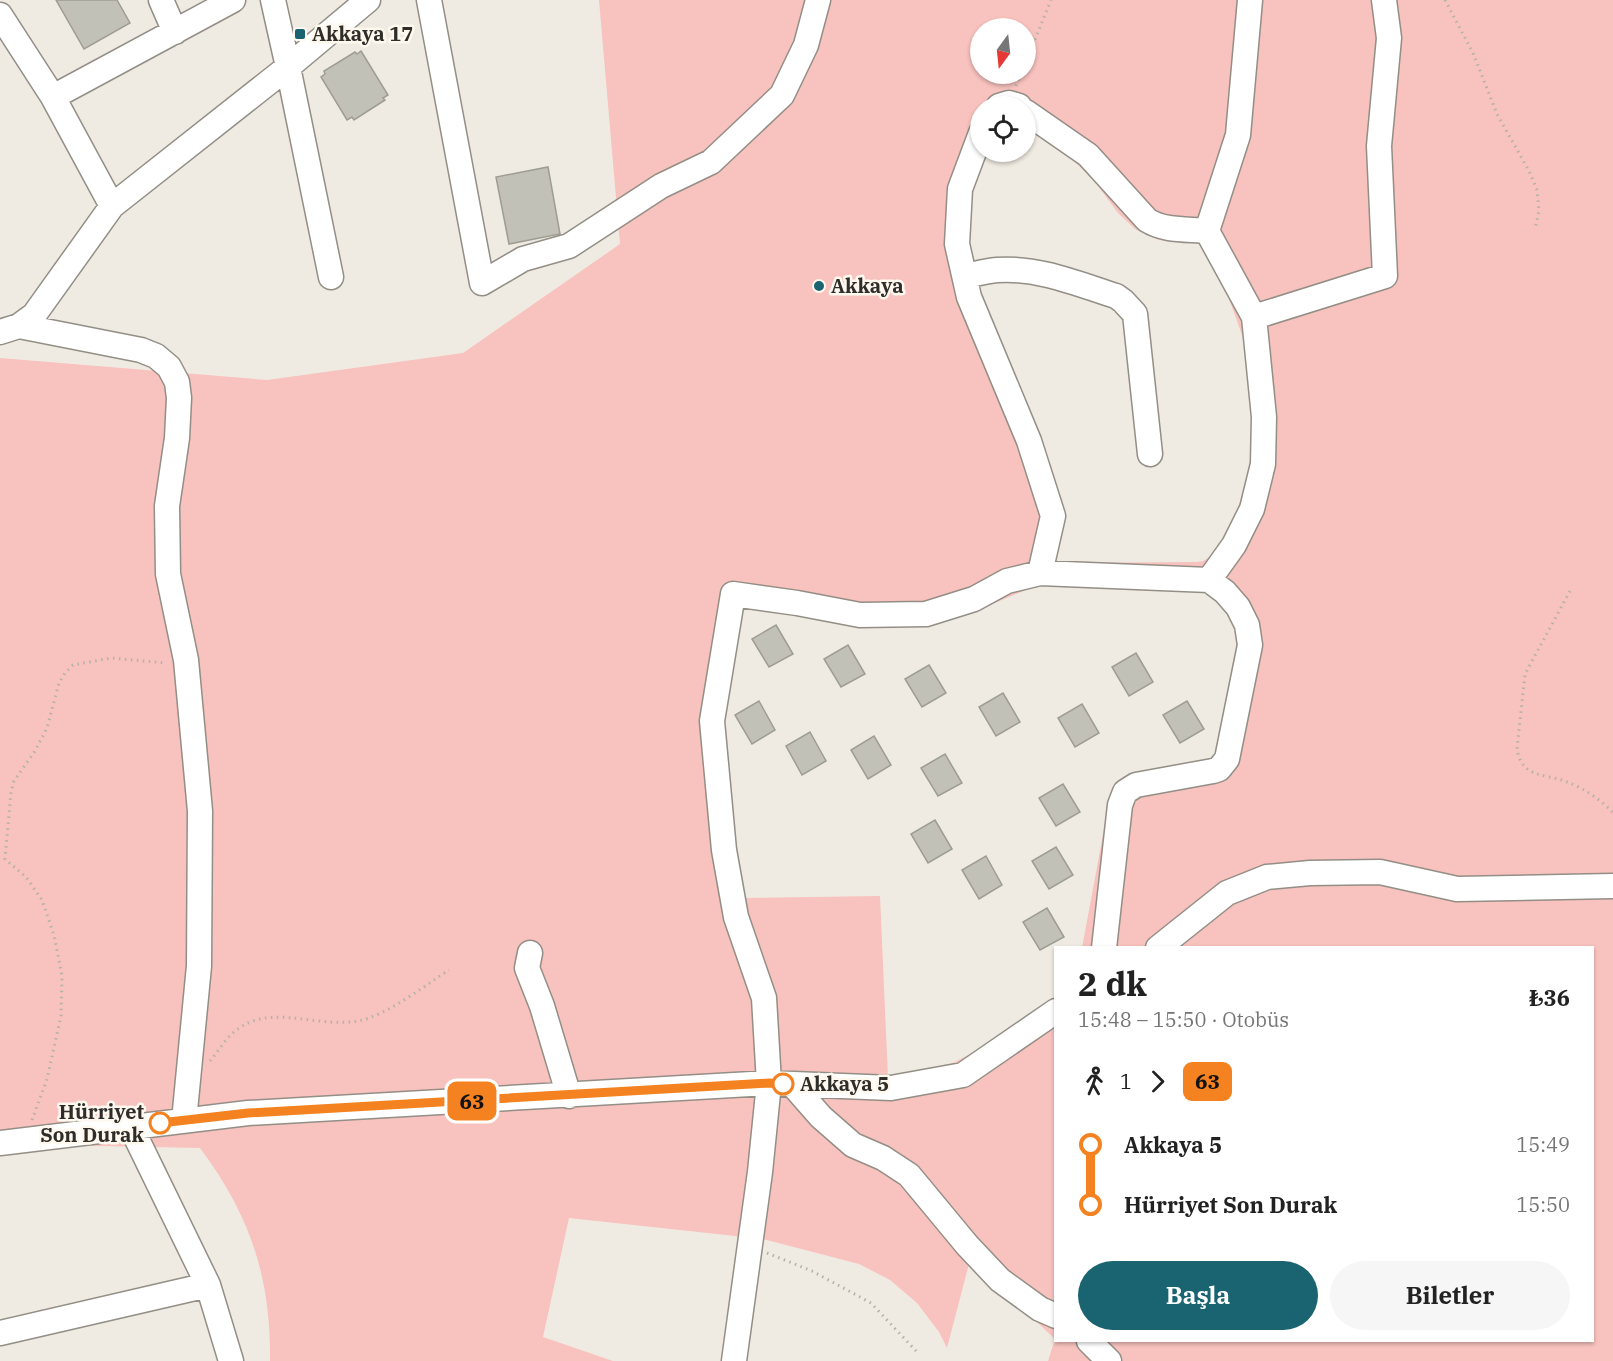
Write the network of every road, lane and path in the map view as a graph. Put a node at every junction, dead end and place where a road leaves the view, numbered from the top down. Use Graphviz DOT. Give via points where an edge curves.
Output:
graph roads {
  1 [pos="161,0"];
  2 [pos="233,0"];
  3 [pos="273,0"];
  4 [pos="368,0"];
  5 [pos="429,0"];
  6 [pos="818,0"];
  7 [pos="1051,0"];
  8 [pos="1250,0"];
  9 [pos="1384,0"];
  10 [pos="1444,0"];
  11 [pos="0,15"];
  12 [pos="175,32"];
  13 [pos="1036,37"];
  14 [pos="288,67"];
  15 [pos="53,97"];
  16 [pos="1036,119"];
  17 [pos="970,162"];
  18 [pos="112,206"];
  19 [pos="1535,230"];
  20 [pos="1206,231"];
  21 [pos="965,276"];
  22 [pos="331,277"];
  23 [pos="1254,317"];
  24 [pos="10,329"];
  25 [pos="1150,454"];
  26 [pos="1040,573"];
  27 [pos="1209,580"];
  28 [pos="1570,591"];
  29 [pos="186,665"];
  30 [pos="1613,813"];
  31 [pos="1613,886"];
  32 [pos="1104,946"];
  33 [pos="1161,946"];
  34 [pos="530,953"];
  35 [pos="449,970"];
  36 [pos="1054,1012"];
  37 [pos="208,1064"];
  38 [pos="782,1084"];
  39 [pos="569,1096"];
  40 [pos="184,1121"];
  41 [pos="131,1127"];
  42 [pos="24,1139"];
  43 [pos="0,1143"];
  44 [pos="751,1246"];
  45 [pos="208,1285"];
  46 [pos="1054,1315"];
  47 [pos="0,1333"];
  48 [pos="1090,1342"];
  49 [pos="918,1353"];
  50 [pos="231,1361"];
  51 [pos="734,1361"];
  52 [pos="1109,1361"];
  1 -- 12 [label="street"];
  2 -- 12 [label="street"];
  3 -- 14 [label="street"];
  4 -- 14 [label="street"];
  5 -- 6 [label="street" via="482,282 523,259 569,246 661,186 711,162 782,95 806,45"];
  7 -- 13 [label="path"];
  8 -- 20 [label="street" via="1238,135"];
  9 -- 23 [label="street" via="1389,38 1379,146 1385,276"];
  10 -- 19 [label="path" via="1537,190"];
  11 -- 15 [label="street"];
  12 -- 15 [label="street"];
  14 -- 18 [label="street"];
  14 -- 22 [label="street"];
  15 -- 18 [label="street"];
  16 -- 20 [label="street" via="1088,155 1147,220 1166,228"];
  17 -- 21 [label="street" via="960,189 957,244"];
  18 -- 24 [label="street" via="34,315"];
  20 -- 23 [label="street"];
  21 -- 25 [label="street" via="998,270 1053,276 1123,301 1135,314"];
  21 -- 26 [label="street" via="969,297 1029,441 1053,516"];
  23 -- 27 [label="street" via="1264,417 1263,464 1252,509"];
  24 -- 29 [label="street" via="141,350 169,367 177,382 177,438 167,506 168,574"];
  26 -- 27 [label="street"];
  26 -- 38 [label="street" via="1007,581 974,599 926,614 860,615 733,594 712,721 724,850 736,917 764,998"];
  27 -- 32 [label="street" via="1238,607 1247,625 1250,645 1227,759 1213,771 1136,785 1125,792 1120,805"];
  28 -- 30 [label="path" via="1525,674 1518,758 1529,771 1567,782"];
  29 -- 40 [label="street" via="200,823 199,966"];
  29 -- 42 [label="path" via="111,658 73,665 59,683 47,728 14,781 5,859 26,877 42,900 62,976 61,1016 47,1079"];
  31 -- 33 [label="street" via="1457,889 1380,872 1267,877 1227,893"];
  34 -- 39 [label="street" via="527,968"];
  35 -- 37 [label="path" via="378,1015 358,1021 332,1023 263,1017 248,1022 228,1038"];
  36 -- 38 [label="street" via="963,1075 891,1088"];
  38 -- 39 [label="street"];
  38 -- 44 [label="street"];
  38 -- 46 [label="street" via="853,1144 909,1175 1000,1280"];
  39 -- 40 [label="street" via="248,1113"];
  40 -- 41 [label="street"];
  41 -- 42 [label="street"];
  41 -- 45 [label="street"];
  42 -- 43 [label="street"];
  44 -- 49 [label="path" via="812,1271 871,1303"];
  44 -- 51 [label="street"];
  45 -- 47 [label="street"];
  45 -- 50 [label="street"];
  48 -- 52 [label="street"];
}
